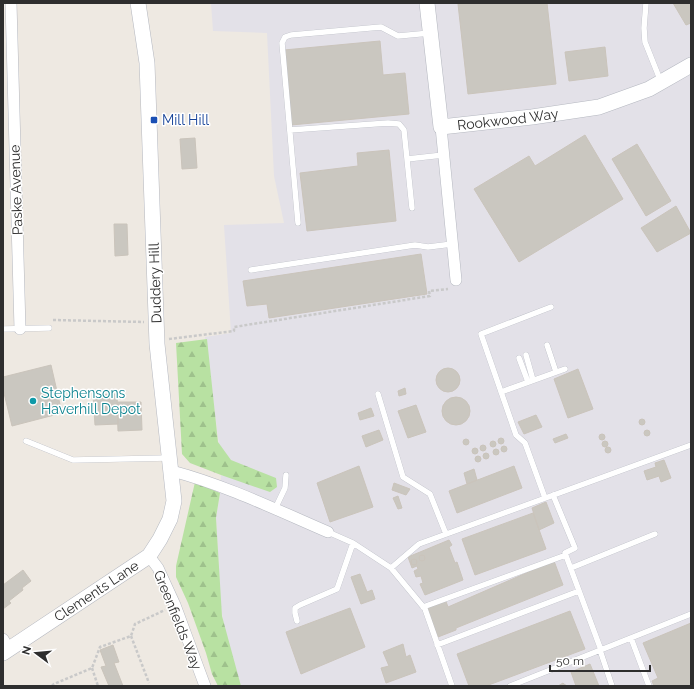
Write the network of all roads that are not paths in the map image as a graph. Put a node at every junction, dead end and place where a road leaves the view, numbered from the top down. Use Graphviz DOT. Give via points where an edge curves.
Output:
graph roads {
  1 [pos="11,3"];
  2 [pos="138,3"];
  3 [pos="427,3"];
  4 [pos="646,3"];
  5 [pos="430,33"];
  6 [pos="691,65"];
  7 [pos="661,82"];
  8 [pos="441,127"];
  9 [pos="290,130"];
  10 [pos="442,155"];
  11 [pos="407,158"];
  12 [pos="412,208"];
  13 [pos="298,223"];
  14 [pos="452,244"];
  15 [pos="251,270"];
  16 [pos="453,281"];
  17 [pos="551,306"];
  18 [pos="48,328"];
  19 [pos="3,330"];
  20 [pos="20,330"];
  21 [pos="547,345"];
  22 [pos="526,355"];
  23 [pos="519,358"];
  24 [pos="565,368"];
  25 [pos="556,372"];
  26 [pos="531,381"];
  27 [pos="501,392"];
  28 [pos="378,394"];
  29 [pos="26,441"];
  30 [pos="691,445"];
  31 [pos="171,464"];
  32 [pos="286,475"];
  33 [pos="553,495"];
  34 [pos="545,498"];
  35 [pos="275,509"];
  36 [pos="328,532"];
  37 [pos="446,534"];
  38 [pos="655,534"];
  39 [pos="353,543"];
  40 [pos="566,555"];
  41 [pos="149,556"];
  42 [pos="391,568"];
  43 [pos="571,568"];
  44 [pos="579,591"];
  45 [pos="423,608"];
  46 [pos="691,614"];
  47 [pos="297,621"];
  48 [pos="631,638"];
  49 [pos="437,645"];
  50 [pos="5,647"];
  51 [pos="600,650"];
  52 [pos="204,686"];
  53 [pos="452,686"];
  54 [pos="510,686"];
  55 [pos="612,686"];
  56 [pos="649,686"];
  1 -- 20 [label="street, Paske Avenue"];
  2 -- 31 [label="street, Duddery Hill" via="147,63 157,340"];
  3 -- 5 [label="street, Rookwood Way"];
  4 -- 7 [label="lane" via="645,42"];
  5 -- 8 [label="street, Rookwood Way"];
  5 -- 9 [label="lane" via="398,36 381,27 285,37 282,44"];
  6 -- 7 [label="street, Rookwood Way"];
  7 -- 8 [label="street, Rookwood Way" via="649,89 599,107"];
  8 -- 10 [label="street"];
  9 -- 11 [label="lane" via="399,124 404,130"];
  9 -- 13 [label="lane"];
  10 -- 11 [label="lane"];
  10 -- 14 [label="street"];
  11 -- 12 [label="lane"];
  14 -- 15 [label="lane" via="428,247 415,245"];
  14 -- 16 [label="street"];
  17 -- 27 [label="lane" via="481,334"];
  18 -- 20 [label="lane"];
  19 -- 20 [label="lane"];
  21 -- 25 [label="lane"];
  22 -- 26 [label="lane"];
  23 -- 26 [label="lane"];
  24 -- 25 [label="lane"];
  25 -- 26 [label="lane"];
  26 -- 27 [label="lane"];
  27 -- 34 [label="lane" via="516,435 525,443"];
  28 -- 37 [label="lane" via="403,477 430,494"];
  29 -- 31 [label="lane" via="73,460"];
  30 -- 33 [label="lane"];
  31 -- 35 [label="street" via="193,477"];
  31 -- 41 [label="street, Duddery Hill" via="174,501 170,519"];
  32 -- 35 [label="lane" via="285,488"];
  33 -- 34 [label="lane"];
  33 -- 40 [label="lane" via="576,548 565,553"];
  34 -- 37 [label="lane"];
  35 -- 36 [label="street"];
  36 -- 39 [label="lane"];
  37 -- 42 [label="lane" via="419,544"];
  38 -- 43 [label="lane"];
  39 -- 42 [label="lane"];
  39 -- 47 [label="lane" via="337,589 295,608"];
  40 -- 43 [label="lane"];
  40 -- 45 [label="lane"];
  41 -- 50 [label="street, Clements Lane"];
  41 -- 52 [label="street, Greenfields Way" via="158,568 175,606"];
  42 -- 45 [label="lane"];
  43 -- 44 [label="lane"];
  44 -- 49 [label="lane"];
  44 -- 51 [label="lane"];
  45 -- 49 [label="lane"];
  46 -- 48 [label="lane"];
  48 -- 51 [label="lane"];
  48 -- 56 [label="lane"];
  49 -- 53 [label="lane"];
  51 -- 54 [label="lane"];
  51 -- 55 [label="lane"];
}
